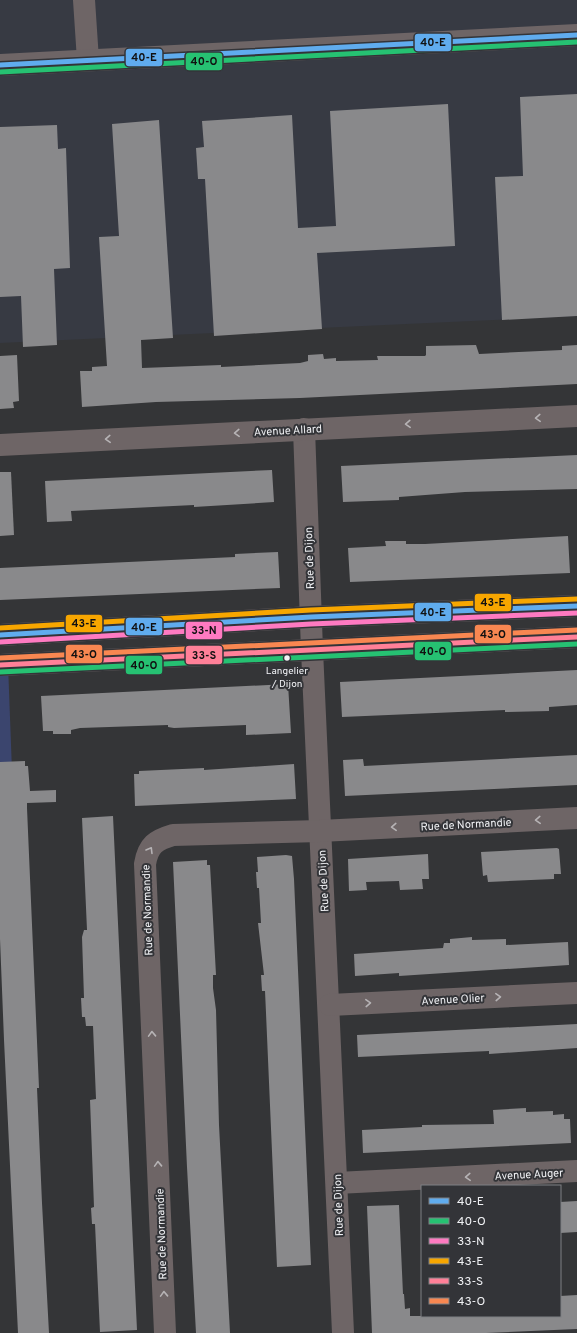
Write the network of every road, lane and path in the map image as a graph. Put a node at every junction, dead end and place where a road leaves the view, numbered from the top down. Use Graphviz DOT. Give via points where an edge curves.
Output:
graph roads {
  1 [pos="84,0"];
  2 [pos="577,35"];
  3 [pos="88,60"];
  4 [pos="0,65"];
  5 [pos="577,416"];
  6 [pos="304,430"];
  7 [pos="0,445"];
  8 [pos="577,606"];
  9 [pos="311,618"];
  10 [pos="0,635"];
  11 [pos="577,637"];
  12 [pos="312,650"];
  13 [pos="0,665"];
  14 [pos="577,818"];
  15 [pos="320,831"];
  16 [pos="577,993"];
  17 [pos="330,1005"];
  18 [pos="577,1172"];
  19 [pos="337,1183"];
  20 [pos="165,1333"];
  21 [pos="344,1333"];
  1 -- 3 [label="street"];
  2 -- 3 [label="street"];
  3 -- 4 [label="street"];
  5 -- 6 [label="street, Avenue Allard, one-way"];
  6 -- 7 [label="street, Avenue Allard, one-way"];
  6 -- 9 [label="street, Rue de Dijon"];
  8 -- 9 [label="main road"];
  9 -- 10 [label="main road"];
  9 -- 12 [label="street, Rue de Dijon"];
  11 -- 12 [label="main road"];
  12 -- 13 [label="main road"];
  12 -- 15 [label="street, Rue de Dijon"];
  14 -- 15 [label="street, Rue de Normandie, one-way"];
  15 -- 17 [label="street, Rue de Dijon"];
  20 -- 15 [label="street, Rue de Normandie, one-way" via="146,854 153,844 173,835"];
  17 -- 16 [label="street, Avenue Olier, one-way"];
  17 -- 19 [label="street, Rue de Dijon"];
  18 -- 19 [label="street, Avenue Auger, one-way"];
  19 -- 21 [label="street, Rue de Dijon"];
}
